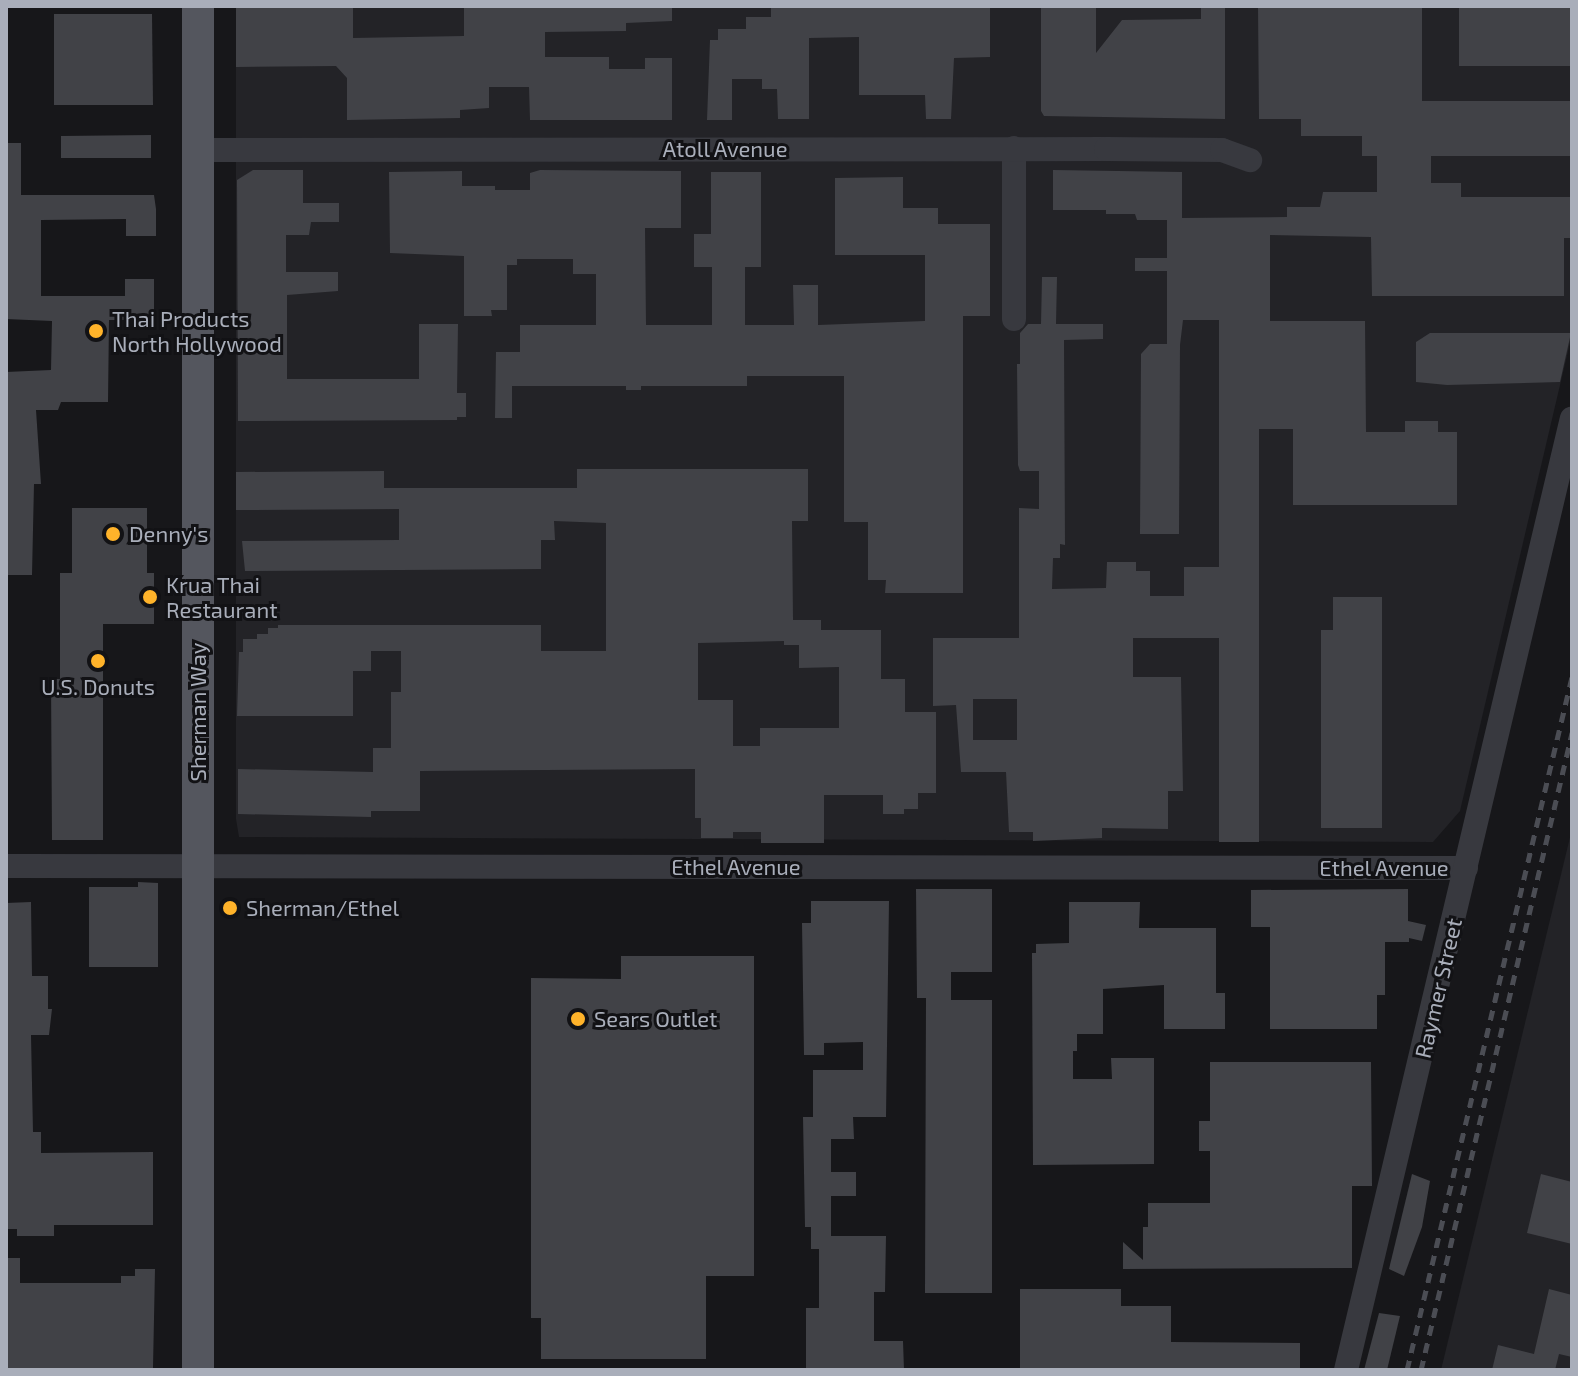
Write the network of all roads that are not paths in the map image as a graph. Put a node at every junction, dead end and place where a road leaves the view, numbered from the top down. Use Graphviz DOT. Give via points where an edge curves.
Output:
graph roads {
  1 [pos="198,6"];
  2 [pos="1014,148"];
  3 [pos="198,150"];
  4 [pos="1250,160"];
  5 [pos="1014,319"];
  6 [pos="1572,418"];
  7 [pos="6,866"];
  8 [pos="198,866"];
  9 [pos="1466,868"];
  10 [pos="198,1370"];
  11 [pos="1346,1370"];
  1 -- 3 [label="main road, Sherman Way"];
  2 -- 3 [label="street, Atoll Avenue"];
  2 -- 4 [label="street, Atoll Avenue" via="1222,150"];
  2 -- 5 [label="street"];
  3 -- 8 [label="main road, Sherman Way"];
  6 -- 9 [label="street, Raymer Street"];
  7 -- 8 [label="street, Ethel Avenue"];
  8 -- 9 [label="street, Ethel Avenue"];
  8 -- 10 [label="main road, Sherman Way"];
  9 -- 11 [label="street, Raymer Street"];
}
